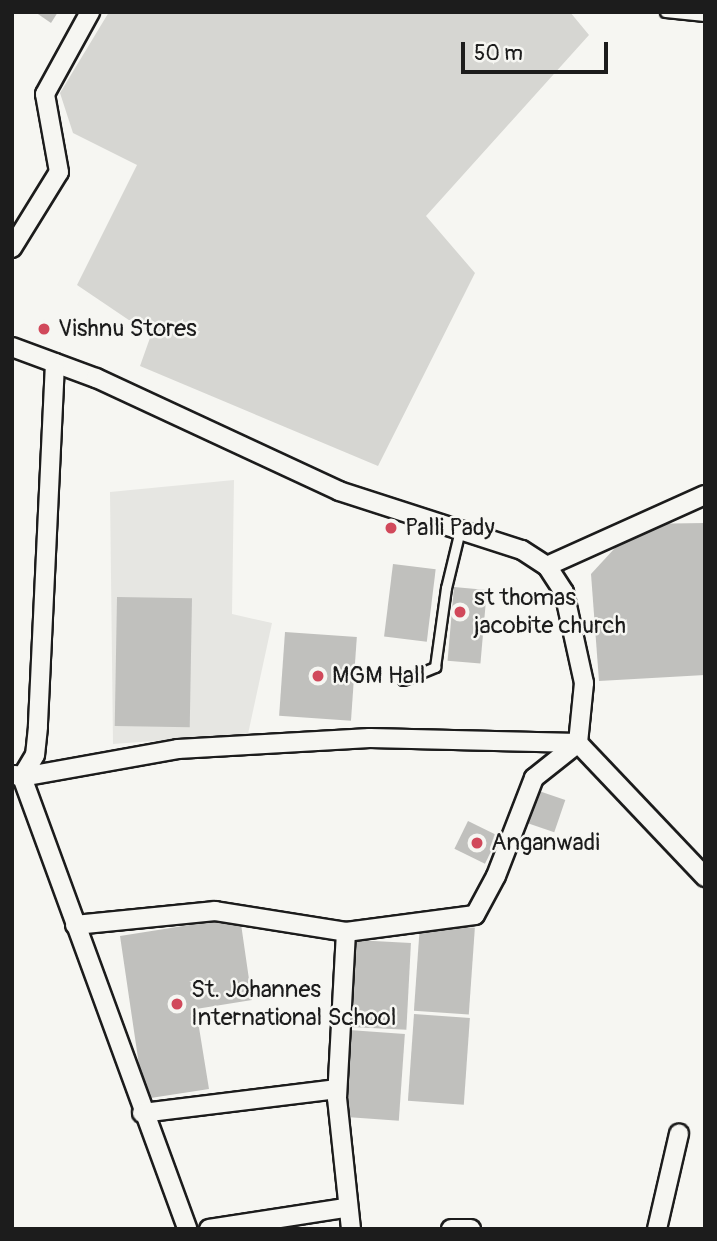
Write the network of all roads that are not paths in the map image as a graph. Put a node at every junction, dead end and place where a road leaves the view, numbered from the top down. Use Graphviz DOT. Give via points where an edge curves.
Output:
graph roads {
  1 [pos="90,12"];
  2 [pos="665,12"];
  3 [pos="705,16"];
  4 [pos="12,248"];
  5 [pos="12,347"];
  6 [pos="55,363"];
  7 [pos="705,495"];
  8 [pos="460,530"];
  9 [pos="547,566"];
  10 [pos="403,680"];
  11 [pos="579,743"];
  12 [pos="17,776"];
  13 [pos="705,877"];
  14 [pos="75,925"];
  15 [pos="346,932"];
  16 [pos="337,1089"];
  17 [pos="142,1113"];
  18 [pos="679,1134"];
  19 [pos="345,1208"];
  20 [pos="187,1229"];
  21 [pos="209,1229"];
  22 [pos="351,1229"];
  23 [pos="451,1229"];
  24 [pos="471,1229"];
  25 [pos="657,1229"];
  1 -- 4 [label="street" via="46,94 60,172"];
  2 -- 3 [label="lane"];
  5 -- 6 [label="street"];
  6 -- 8 [label="street" via="339,491"];
  6 -- 12 [label="street" via="38,727 35,755"];
  7 -- 9 [label="street"];
  8 -- 9 [label="street" via="522,550"];
  8 -- 10 [label="lane" via="435,667"];
  9 -- 11 [label="street" via="564,592 584,683"];
  11 -- 12 [label="street" via="370,738 178,749"];
  11 -- 13 [label="street"];
  11 -- 15 [label="street" via="534,778 496,876 475,915"];
  12 -- 14 [label="street"];
  14 -- 15 [label="street" via="215,911"];
  14 -- 17 [label="street"];
  15 -- 16 [label="street"];
  16 -- 17 [label="street"];
  16 -- 19 [label="street"];
  17 -- 20 [label="street"];
  18 -- 25 [label="street"];
  19 -- 21 [label="street"];
  19 -- 22 [label="street"];
  23 -- 24 [label="street"];
}
